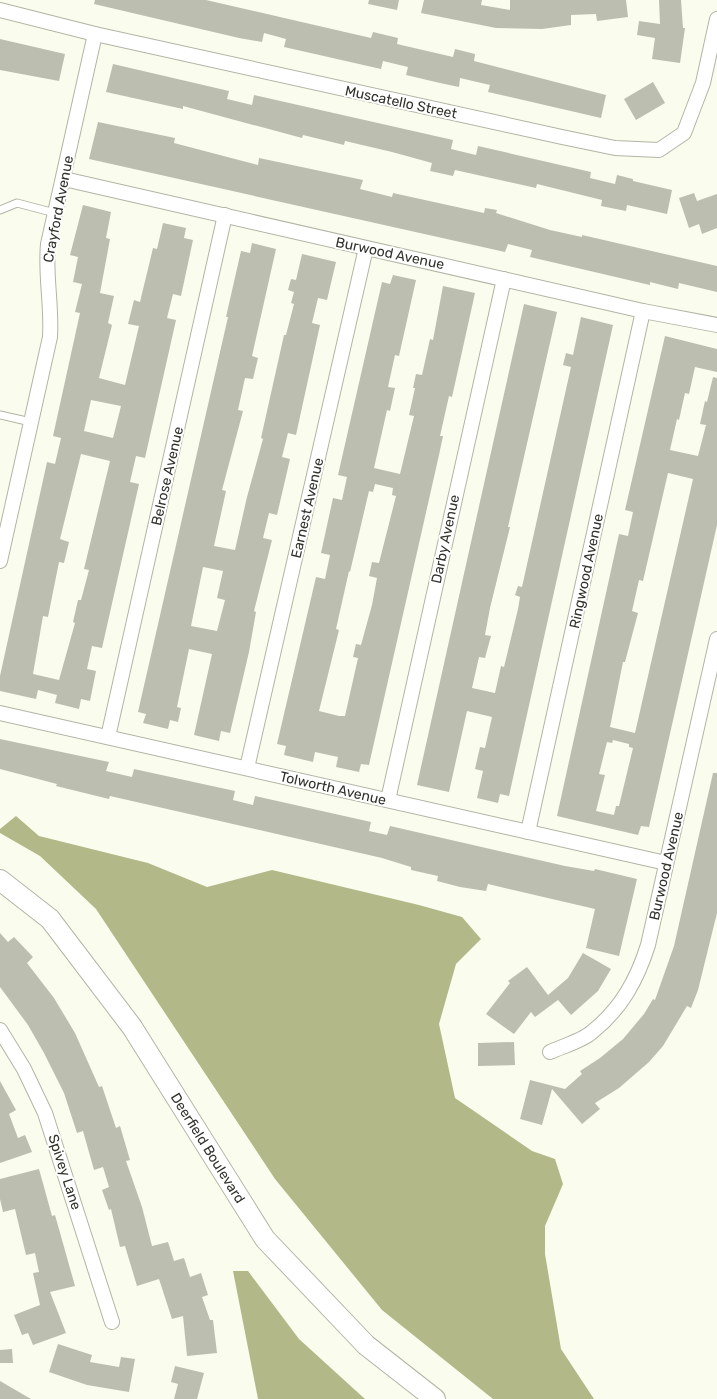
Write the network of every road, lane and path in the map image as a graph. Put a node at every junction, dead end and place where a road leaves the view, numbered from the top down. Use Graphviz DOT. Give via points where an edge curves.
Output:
graph roads {
  1 [pos="0,10"];
  2 [pos="717,19"];
  3 [pos="95,34"];
  4 [pos="64,179"];
  5 [pos="0,210"];
  6 [pos="56,213"];
  7 [pos="225,215"];
  8 [pos="366,248"];
  9 [pos="504,278"];
  10 [pos="643,311"];
  11 [pos="717,325"];
  12 [pos="0,415"];
  13 [pos="31,422"];
  14 [pos="0,561"];
  15 [pos="717,639"];
  16 [pos="0,713"];
  17 [pos="108,737"];
  18 [pos="247,768"];
  19 [pos="388,800"];
  20 [pos="528,832"];
  21 [pos="666,863"];
  22 [pos="0,880"];
  23 [pos="0,1030"];
  24 [pos="550,1052"];
  25 [pos="112,1322"];
  26 [pos="435,1399"];
  1 -- 3 [label="street, Muscatello Street"];
  2 -- 3 [label="street, Muscatello Street" via="703,83 684,132 659,150 615,148"];
  3 -- 4 [label="street, Crayford Avenue"];
  4 -- 6 [label="street, Crayford Avenue"];
  4 -- 7 [label="street, Burwood Avenue"];
  5 -- 6 [label="lane" via="17,203"];
  6 -- 13 [label="street, Crayford Avenue" via="46,269 50,337"];
  7 -- 8 [label="street, Burwood Avenue"];
  7 -- 17 [label="street, Belrose Avenue"];
  8 -- 9 [label="street, Burwood Avenue"];
  8 -- 18 [label="street, Earnest Avenue"];
  9 -- 10 [label="street, Burwood Avenue"];
  9 -- 19 [label="street, Darby Avenue"];
  10 -- 11 [label="street, Burwood Avenue"];
  10 -- 20 [label="street, Ringwood Avenue"];
  12 -- 13 [label="lane"];
  13 -- 14 [label="street, Crayford Avenue"];
  15 -- 21 [label="street, Burwood Avenue"];
  16 -- 17 [label="street, Tolworth Avenue"];
  17 -- 18 [label="street, Tolworth Avenue"];
  18 -- 19 [label="street, Tolworth Avenue"];
  19 -- 20 [label="street, Tolworth Avenue"];
  20 -- 21 [label="street, Tolworth Avenue"];
  21 -- 24 [label="street, Burwood Avenue" via="638,975 619,1005 592,1033"];
  22 -- 26 [label="street, Deerfield Boulevard" via="50,919 132,1027 266,1239 366,1345"];
  23 -- 25 [label="street, Spivey Lane" via="46,1113"];
}
